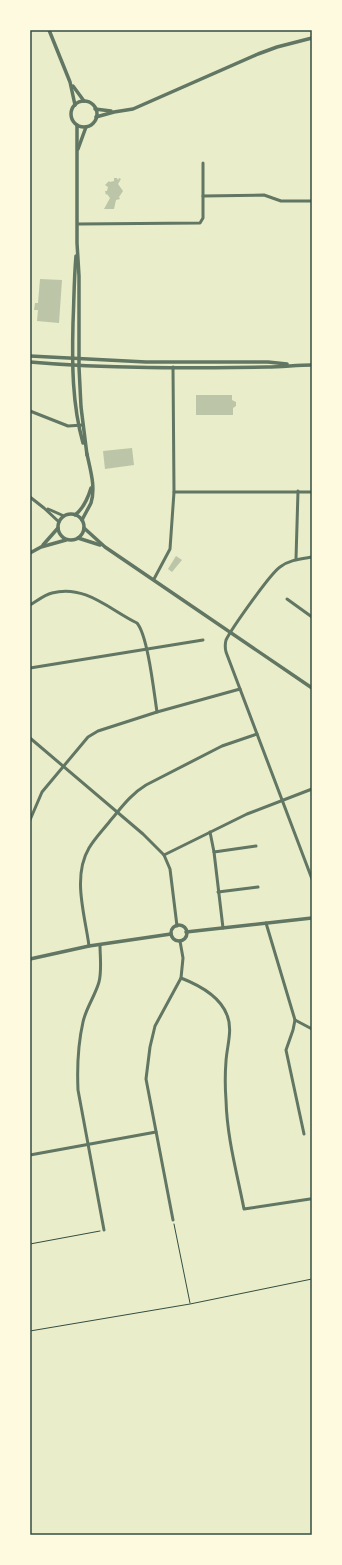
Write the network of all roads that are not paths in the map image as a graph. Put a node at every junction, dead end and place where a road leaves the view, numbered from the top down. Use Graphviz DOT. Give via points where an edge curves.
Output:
graph roads {
  1 [pos="49,30"];
  2 [pos="312,38"];
  3 [pos="70,82"];
  4 [pos="84,101"];
  5 [pos="75,104"];
  6 [pos="95,109"];
  7 [pos="114,112"];
  8 [pos="96,117"];
  9 [pos="77,125"];
  10 [pos="86,127"];
  11 [pos="78,142"];
  12 [pos="203,163"];
  13 [pos="203,196"];
  14 [pos="312,201"];
  15 [pos="78,224"];
  16 [pos="77,243"];
  17 [pos="30,356"];
  18 [pos="72,359"];
  19 [pos="79,360"];
  20 [pos="30,362"];
  21 [pos="296,365"];
  22 [pos="312,365"];
  23 [pos="72,366"];
  24 [pos="79,366"];
  25 [pos="173,367"];
  26 [pos="30,411"];
  27 [pos="81,425"];
  28 [pos="92,485"];
  29 [pos="298,491"];
  30 [pos="174,492"];
  31 [pos="312,492"];
  32 [pos="30,497"];
  33 [pos="44,508"];
  34 [pos="75,515"];
  35 [pos="64,516"];
  36 [pos="82,520"];
  37 [pos="59,522"];
  38 [pos="58,528"];
  39 [pos="84,528"];
  40 [pos="78,538"];
  41 [pos="67,539"];
  42 [pos="41,547"];
  43 [pos="105,547"];
  44 [pos="30,554"];
  45 [pos="312,557"];
  46 [pos="296,559"];
  47 [pos="154,579"];
  48 [pos="287,599"];
  49 [pos="30,605"];
  50 [pos="312,617"];
  51 [pos="231,632"];
  52 [pos="203,640"];
  53 [pos="146,649"];
  54 [pos="30,668"];
  55 [pos="312,688"];
  56 [pos="240,690"];
  57 [pos="157,712"];
  58 [pos="257,734"];
  59 [pos="30,738"];
  60 [pos="63,766"];
  61 [pos="312,789"];
  62 [pos="282,800"];
  63 [pos="117,812"];
  64 [pos="30,820"];
  65 [pos="210,832"];
  66 [pos="256,846"];
  67 [pos="214,852"];
  68 [pos="164,855"];
  69 [pos="312,879"];
  70 [pos="258,887"];
  71 [pos="218,892"];
  72 [pos="312,918"];
  73 [pos="266,923"];
  74 [pos="178,926"];
  75 [pos="223,928"];
  76 [pos="186,932"];
  77 [pos="171,934"];
  78 [pos="180,941"];
  79 [pos="100,945"];
  80 [pos="89,946"];
  81 [pos="30,959"];
  82 [pos="181,978"];
  83 [pos="295,1020"];
  84 [pos="312,1029"];
  85 [pos="156,1132"];
  86 [pos="304,1134"];
  87 [pos="89,1145"];
  88 [pos="30,1155"];
  89 [pos="310,1198"];
  90 [pos="173,1220"];
  91 [pos="104,1230"];
  1 -- 3 [label="street"];
  2 -- 7 [label="street" via="277,47 132,109"];
  3 -- 4 [label="street"];
  3 -- 5 [label="street"];
  4 -- 5 [label="street"];
  4 -- 6 [label="street" via="91,103"];
  5 -- 9 [label="street" via="71,115"];
  6 -- 7 [label="street"];
  6 -- 8 [label="street"];
  7 -- 8 [label="street"];
  8 -- 10 [label="street" via="93,123"];
  9 -- 10 [label="street"];
  9 -- 11 [label="street"];
  10 -- 11 [label="street"];
  11 -- 15 [label="street"];
  12 -- 13 [label="street"];
  13 -- 14 [label="street" via="264,195 281,201"];
  13 -- 15 [label="street" via="203,218 200,223"];
  15 -- 16 [label="street"];
  16 -- 18 [label="street"];
  16 -- 19 [label="street"];
  17 -- 18 [label="street"];
  18 -- 19 [label="street"];
  18 -- 23 [label="street"];
  19 -- 21 [label="street" via="268,362"];
  19 -- 24 [label="street"];
  20 -- 23 [label="street"];
  21 -- 22 [label="street"];
  21 -- 25 [label="street"];
  23 -- 24 [label="street"];
  23 -- 27 [label="street"];
  24 -- 25 [label="street"];
  24 -- 27 [label="street"];
  25 -- 30 [label="street"];
  26 -- 27 [label="street" via="68,426"];
  27 -- 28 [label="street"];
  28 -- 34 [label="street" via="86,501"];
  28 -- 36 [label="street" via="91,502"];
  29 -- 30 [label="street"];
  29 -- 31 [label="street"];
  29 -- 46 [label="street"];
  30 -- 47 [label="street" via="170,549"];
  32 -- 33 [label="street"];
  33 -- 35 [label="street"];
  33 -- 37 [label="street"];
  34 -- 35 [label="street"];
  34 -- 36 [label="street"];
  35 -- 37 [label="street"];
  36 -- 39 [label="street"];
  37 -- 38 [label="street"];
  38 -- 41 [label="street" via="61,535"];
  38 -- 42 [label="street"];
  39 -- 40 [label="street"];
  39 -- 43 [label="street"];
  40 -- 41 [label="street"];
  40 -- 43 [label="street"];
  41 -- 42 [label="street"];
  42 -- 44 [label="street"];
  43 -- 47 [label="street"];
  45 -- 46 [label="street"];
  46 -- 51 [label="street" via="273,573"];
  47 -- 51 [label="street"];
  48 -- 50 [label="street"];
  49 -- 53 [label="street" via="51,593 82,593 137,623"];
  51 -- 55 [label="street"];
  51 -- 56 [label="street" via="225,648"];
  52 -- 53 [label="street"];
  53 -- 54 [label="street"];
  53 -- 57 [label="street"];
  56 -- 57 [label="street"];
  56 -- 58 [label="street"];
  57 -- 60 [label="street" via="98,731 88,737"];
  58 -- 62 [label="street"];
  58 -- 63 [label="street" via="222,746 146,785 136,791"];
  59 -- 60 [label="street"];
  60 -- 63 [label="street"];
  60 -- 64 [label="street" via="42,792"];
  61 -- 62 [label="street"];
  62 -- 65 [label="street"];
  62 -- 69 [label="street"];
  63 -- 68 [label="street"];
  63 -- 80 [label="street" via="90,847 81,870 80,884"];
  65 -- 67 [label="street"];
  65 -- 68 [label="street"];
  66 -- 67 [label="street"];
  67 -- 71 [label="street"];
  68 -- 74 [label="street" via="170,869"];
  70 -- 71 [label="street"];
  71 -- 75 [label="street"];
  72 -- 73 [label="street"];
  73 -- 75 [label="street"];
  73 -- 83 [label="street"];
  74 -- 76 [label="street"];
  74 -- 77 [label="street"];
  75 -- 76 [label="street"];
  76 -- 78 [label="street"];
  77 -- 78 [label="street" via="174,939"];
  77 -- 79 [label="street"];
  78 -- 82 [label="street" via="183,958"];
  79 -- 80 [label="street"];
  79 -- 87 [label="street" via="99,983 83,1021 78,1056 78,1090"];
  80 -- 81 [label="street"];
  82 -- 85 [label="street" via="155,1026 150,1047 146,1079"];
  82 -- 89 [label="street" via="217,999 228,1017 227,1120 244,1209"];
  83 -- 84 [label="street"];
  83 -- 86 [label="street" via="286,1050"];
  85 -- 87 [label="street"];
  85 -- 90 [label="street"];
  87 -- 88 [label="street"];
  87 -- 91 [label="street"];
}
